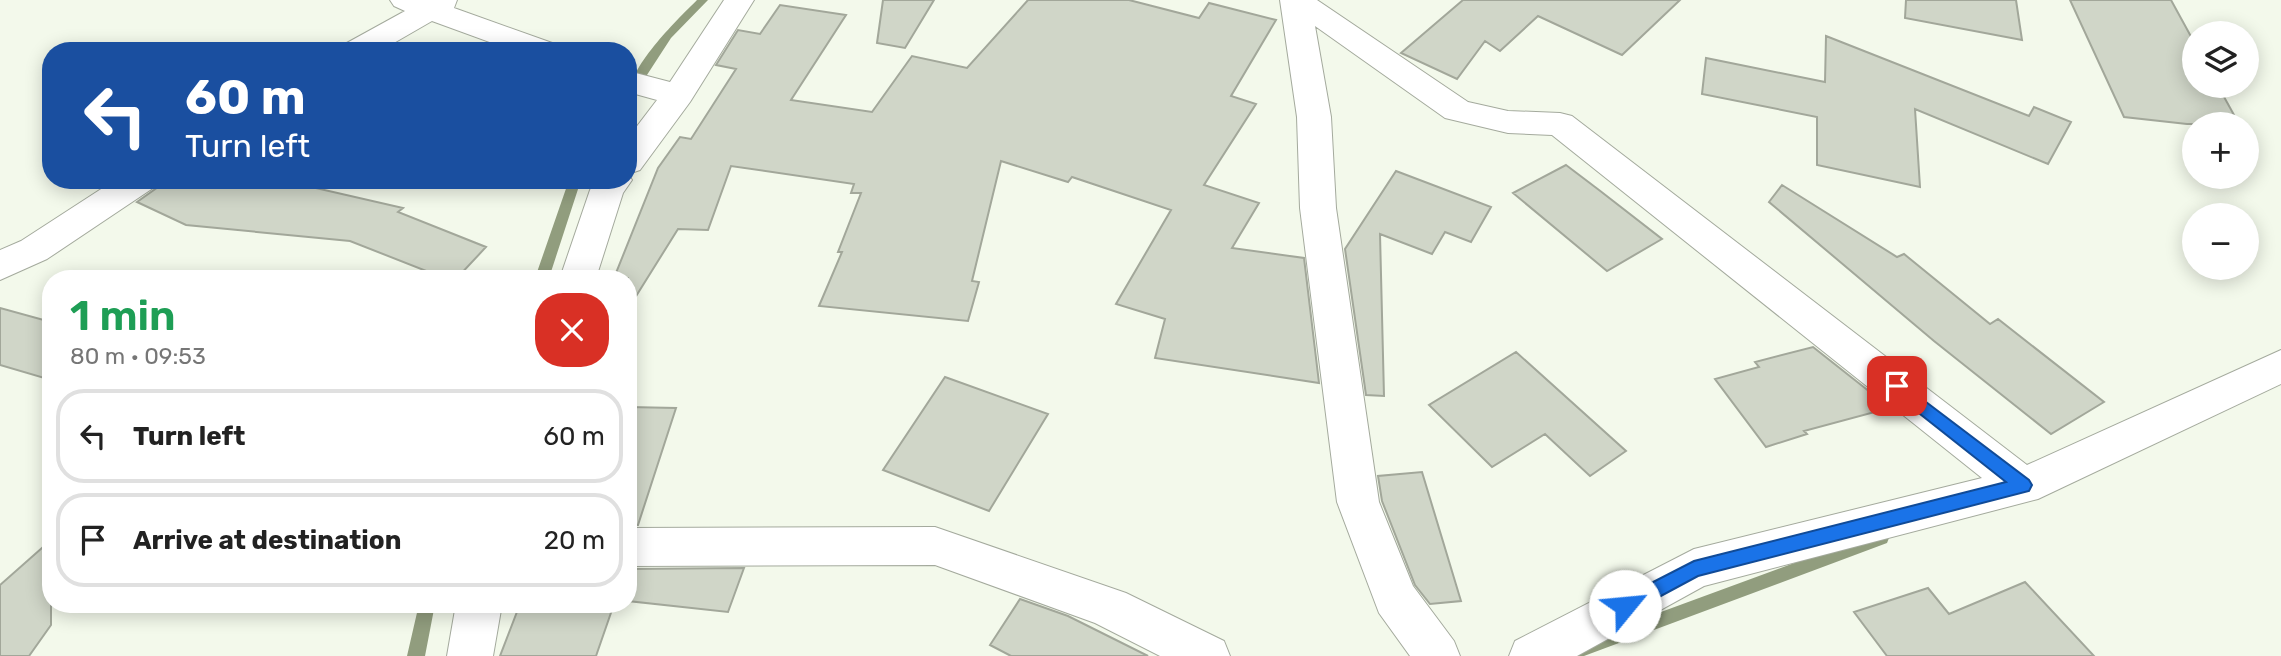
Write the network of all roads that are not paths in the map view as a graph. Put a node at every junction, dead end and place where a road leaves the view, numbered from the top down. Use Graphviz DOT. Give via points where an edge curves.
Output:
graph roads {
  1 [pos="1296,0"];
  2 [pos="427,3"];
  3 [pos="723,3"];
  4 [pos="369,42"];
  5 [pos="522,42"];
  6 [pos="651,88"];
  7 [pos="637,133"];
  8 [pos="127,189"];
  9 [pos="608,189"];
  10 [pos="0,266"];
  11 [pos="581,270"];
  12 [pos="2281,365"];
  13 [pos="2023,485"];
  14 [pos="637,547"];
  15 [pos="477,613"];
  16 [pos="470,656"];
  17 [pos="1207,656"];
  18 [pos="1437,656"];
  19 [pos="1532,656"];
  1 -- 13 [label="street" via="1458,110 1508,122 1560,124"];
  1 -- 18 [label="street" via="1314,117 1318,208 1358,502 1395,598"];
  2 -- 4 [label="street"];
  2 -- 5 [label="street"];
  3 -- 6 [label="street"];
  6 -- 7 [label="street"];
  8 -- 10 [label="street" via="34,250"];
  9 -- 11 [label="street"];
  12 -- 13 [label="street"];
  13 -- 19 [label="street" via="1694,569"];
  14 -- 17 [label="street" via="934,546 1110,608"];
  15 -- 16 [label="street"];
}
